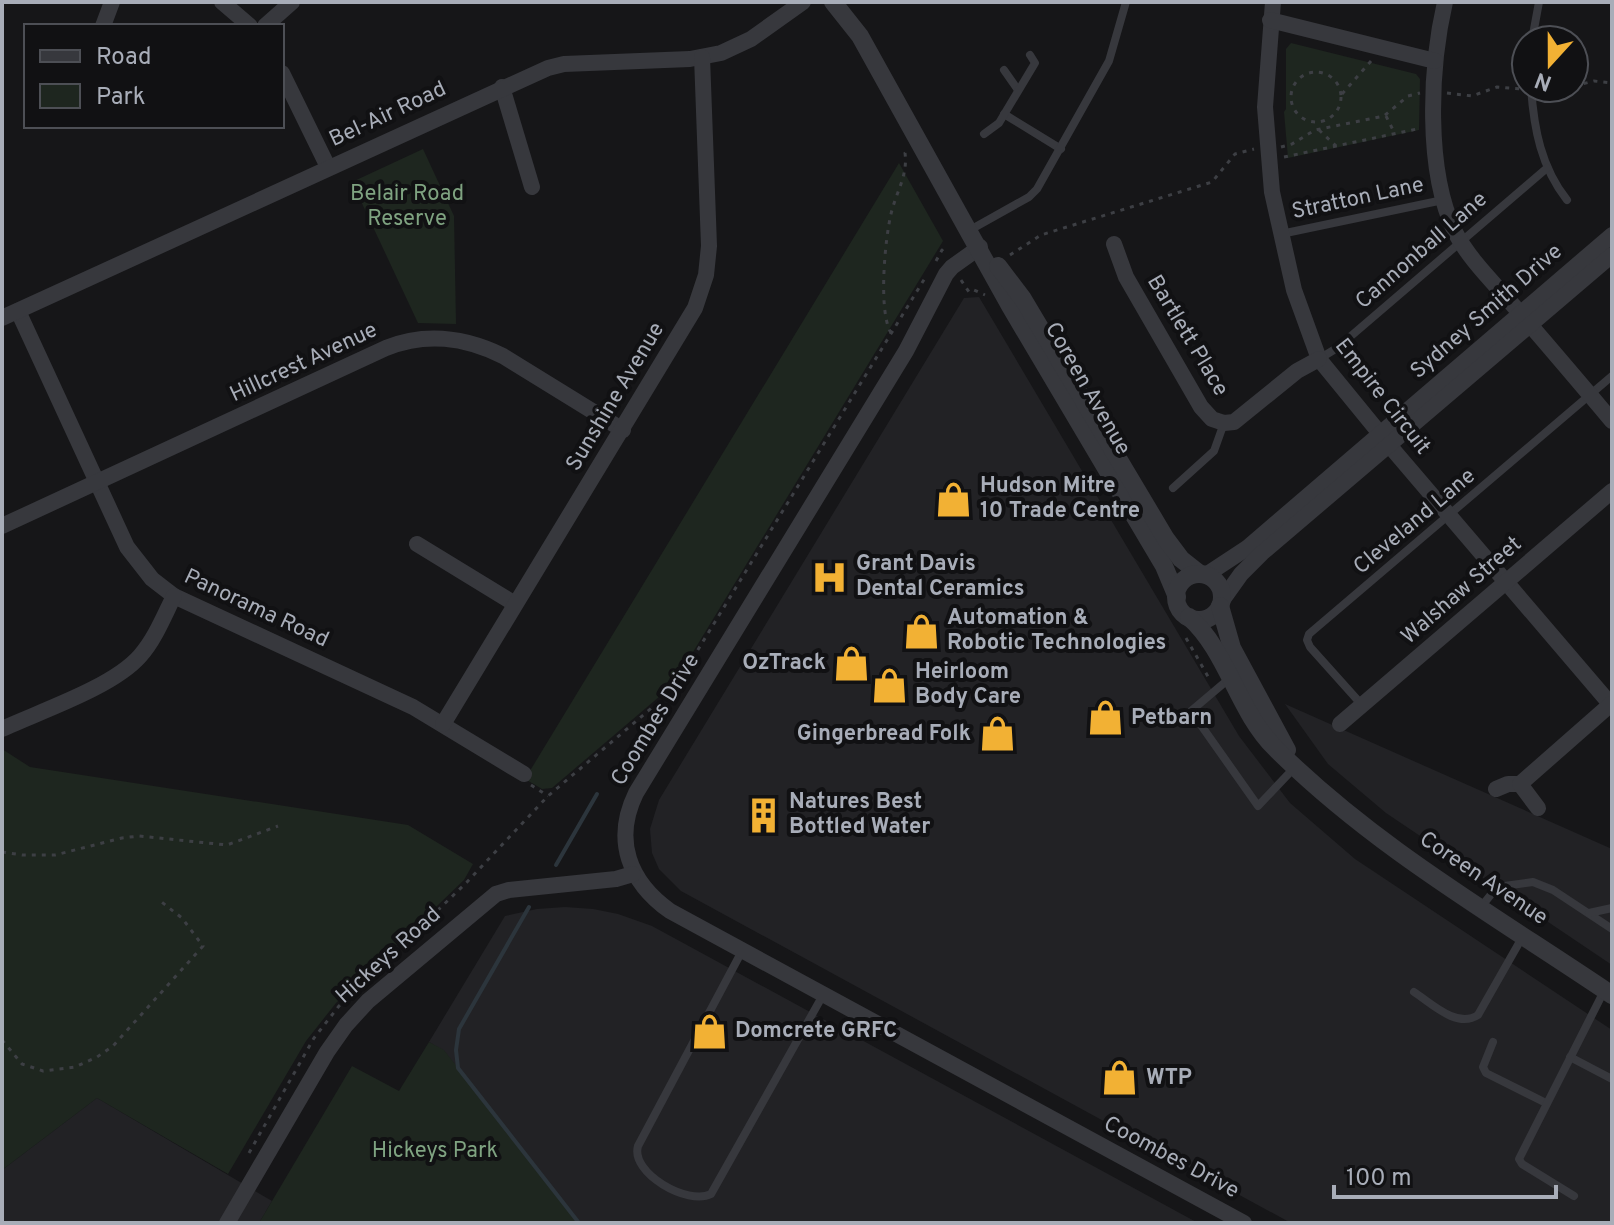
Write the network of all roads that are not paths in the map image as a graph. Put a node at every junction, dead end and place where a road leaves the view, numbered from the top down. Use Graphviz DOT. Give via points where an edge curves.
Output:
graph roads {
  1 [pos="112,2"];
  2 [pos="222,2"];
  3 [pos="292,2"];
  4 [pos="803,2"];
  5 [pos="833,2"];
  6 [pos="1126,2"];
  7 [pos="1273,2"];
  8 [pos="1445,2"];
  9 [pos="1539,2"];
  10 [pos="1270,20"];
  11 [pos="104,24"];
  12 [pos="248,24"];
  13 [pos="267,24"];
  14 [pos="1535,24"];
  15 [pos="1030,55"];
  16 [pos="702,57"];
  17 [pos="1435,61"];
  18 [pos="1004,70"];
  19 [pos="284,77"];
  20 [pos="502,87"];
  21 [pos="1018,90"];
  22 [pos="1533,104"];
  23 [pos="1004,114"];
  24 [pos="984,134"];
  25 [pos="1061,149"];
  26 [pos="328,167"];
  27 [pos="1547,168"];
  28 [pos="532,187"];
  29 [pos="1444,200"];
  30 [pos="1567,200"];
  31 [pos="970,230"];
  32 [pos="1280,235"];
  33 [pos="1612,235"];
  34 [pos="1461,242"];
  35 [pos="1114,244"];
  36 [pos="980,247"];
  37 [pos="1612,255"];
  38 [pos="18,311"];
  39 [pos="2,318"];
  40 [pos="1525,319"];
  41 [pos="1319,359"];
  42 [pos="1612,376"];
  43 [pos="1590,395"];
  44 [pos="1612,421"];
  45 [pos="1224,423"];
  46 [pos="623,430"];
  47 [pos="1385,440"];
  48 [pos="97,483"];
  49 [pos="1173,488"];
  50 [pos="1612,491"];
  51 [pos="1450,516"];
  52 [pos="2,526"];
  53 [pos="417,544"];
  54 [pos="1203,575"];
  55 [pos="1506,581"];
  56 [pos="174,596"];
  57 [pos="1177,597"];
  58 [pos="515,604"];
  59 [pos="1221,604"];
  60 [pos="1189,617"];
  61 [pos="1230,678"];
  62 [pos="1362,705"];
  63 [pos="1612,705"];
  64 [pos="443,724"];
  65 [pos="1340,724"];
  66 [pos="2,729"];
  67 [pos="1296,767"];
  68 [pos="524,774"];
  69 [pos="1520,784"];
  70 [pos="1496,789"];
  71 [pos="1538,808"];
  72 [pos="633,874"];
  73 [pos="1481,907"];
  74 [pos="1612,908"];
  75 [pos="1589,913"];
  76 [pos="1612,929"];
  77 [pos="1523,935"];
  78 [pos="742,951"];
  79 [pos="1414,992"];
  80 [pos="1608,992"];
  81 [pos="823,995"];
  82 [pos="1493,1042"];
  83 [pos="1570,1057"];
  84 [pos="1612,1079"];
  85 [pos="1546,1103"];
  86 [pos="1574,1196"];
  87 [pos="227,1223"];
  88 [pos="1244,1223"];
  1 -- 11 [label="street"];
  2 -- 12 [label="street"];
  3 -- 13 [label="street"];
  4 -- 16 [label="street, Bel-Air Road" via="739,45"];
  5 -- 31 [label="street, Coreen Avenue" via="860,36"];
  6 -- 25 [label="lane" via="1109,61"];
  7 -- 10 [label="street, Empire Circuit"];
  8 -- 17 [label="street"];
  9 -- 14 [label="lane"];
  10 -- 17 [label="street"];
  10 -- 32 [label="street, Empire Circuit" via="1267,148"];
  15 -- 21 [label="lane" via="1035,63"];
  16 -- 20 [label="street, Bel-Air Road" via="564,64"];
  16 -- 46 [label="street, Sunshine Avenue" via="706,275 692,315"];
  17 -- 29 [label="street" via="1434,132"];
  18 -- 21 [label="lane"];
  19 -- 26 [label="street"];
  20 -- 26 [label="street, Bel-Air Road"];
  20 -- 28 [label="street"];
  21 -- 23 [label="lane"];
  22 -- 27 [label="lane"];
  23 -- 24 [label="lane"];
  23 -- 25 [label="lane"];
  25 -- 31 [label="lane" via="1033,193"];
  26 -- 38 [label="street, Bel-Air Road"];
  27 -- 30 [label="lane"];
  27 -- 34 [label="lane, Cannonball Lane"];
  29 -- 32 [label="lane, Stratton Lane"];
  29 -- 34 [label="street"];
  31 -- 36 [label="street, Coreen Avenue"];
  32 -- 41 [label="street, Empire Circuit"];
  33 -- 40 [label="street, Sydney Smith Drive"];
  34 -- 40 [label="street"];
  34 -- 41 [label="lane, Cannonball Lane"];
  35 -- 45 [label="street, Bartlett Place" via="1126,277 1201,407"];
  36 -- 54 [label="street, Coreen Avenue" via="1023,299 1166,539"];
  36 -- 57 [label="street, Coreen Avenue"];
  36 -- 72 [label="street, Coombes Drive" via="946,274 898,364 636,793 626,830"];
  37 -- 40 [label="street, Sydney Smith Drive"];
  38 -- 39 [label="street, Bel-Air Road"];
  38 -- 48 [label="street, Panorama Road"];
  40 -- 43 [label="street"];
  40 -- 47 [label="street, Sydney Smith Drive"];
  41 -- 45 [label="street, Bartlett Place" via="1242,417"];
  41 -- 47 [label="street, Empire Circuit"];
  42 -- 43 [label="lane, Cleveland Lane"];
  43 -- 44 [label="street"];
  43 -- 51 [label="lane, Cleveland Lane"];
  45 -- 49 [label="lane" via="1214,451"];
  46 -- 48 [label="street, Hillcrest Avenue" via="503,356 446,338 418,339 386,348"];
  46 -- 58 [label="street, Sunshine Avenue"];
  47 -- 51 [label="street, Empire Circuit"];
  47 -- 54 [label="street, Sydney Smith Drive" via="1247,548"];
  47 -- 59 [label="street, Sydney Smith Drive" via="1250,565"];
  48 -- 52 [label="street, Hillcrest Avenue"];
  48 -- 56 [label="street, Panorama Road" via="135,559"];
  50 -- 55 [label="street, Walshaw Street"];
  51 -- 55 [label="street, Empire Circuit"];
  51 -- 62 [label="lane, Cleveland Lane" via="1308,637 1310,647"];
  53 -- 58 [label="street"];
  54 -- 57 [label="street" via="1183,581"];
  54 -- 59 [label="street" via="1221,589"];
  55 -- 62 [label="street, Walshaw Street"];
  55 -- 63 [label="street, Empire Circuit"];
  56 -- 64 [label="street, Panorama Road"];
  56 -- 66 [label="street" via="149,645 128,668"];
  57 -- 60 [label="street"];
  58 -- 64 [label="street, Sunshine Avenue"];
  59 -- 60 [label="street" via="1207,618"];
  59 -- 67 [label="street, Coreen Avenue" via="1242,669"];
  60 -- 61 [label="street, Coreen Avenue"];
  61 -- 67 [label="street, Coreen Avenue" via="1259,730"];
  61 -- 67 [label="lane" via="1191,711 1258,806"];
  62 -- 65 [label="street, Walshaw Street"];
  63 -- 69 [label="street"];
  64 -- 68 [label="street, Panorama Road"];
  67 -- 73 [label="street, Coreen Avenue" via="1374,835"];
  69 -- 70 [label="street"];
  69 -- 71 [label="street"];
  72 -- 78 [label="street, Coombes Drive" via="670,911"];
  72 -- 87 [label="street, Hickeys Road" via="496,894 390,982 359,1009 331,1045"];
  73 -- 75 [label="lane" via="1497,887 1533,882"];
  73 -- 77 [label="street, Coreen Avenue"];
  74 -- 75 [label="lane"];
  75 -- 76 [label="lane"];
  77 -- 79 [label="lane" via="1472,1019 1455,1019"];
  77 -- 80 [label="street, Coreen Avenue"];
  78 -- 81 [label="street, Coombes Drive"];
  78 -- 81 [label="lane" via="636,1153 641,1167 682,1194 703,1198 716,1187"];
  80 -- 83 [label="lane"];
  81 -- 88 [label="street, Coombes Drive"];
  82 -- 85 [label="lane" via="1483,1067 1486,1073"];
  83 -- 84 [label="lane"];
  83 -- 85 [label="lane"];
  85 -- 86 [label="lane" via="1519,1159"];
}
